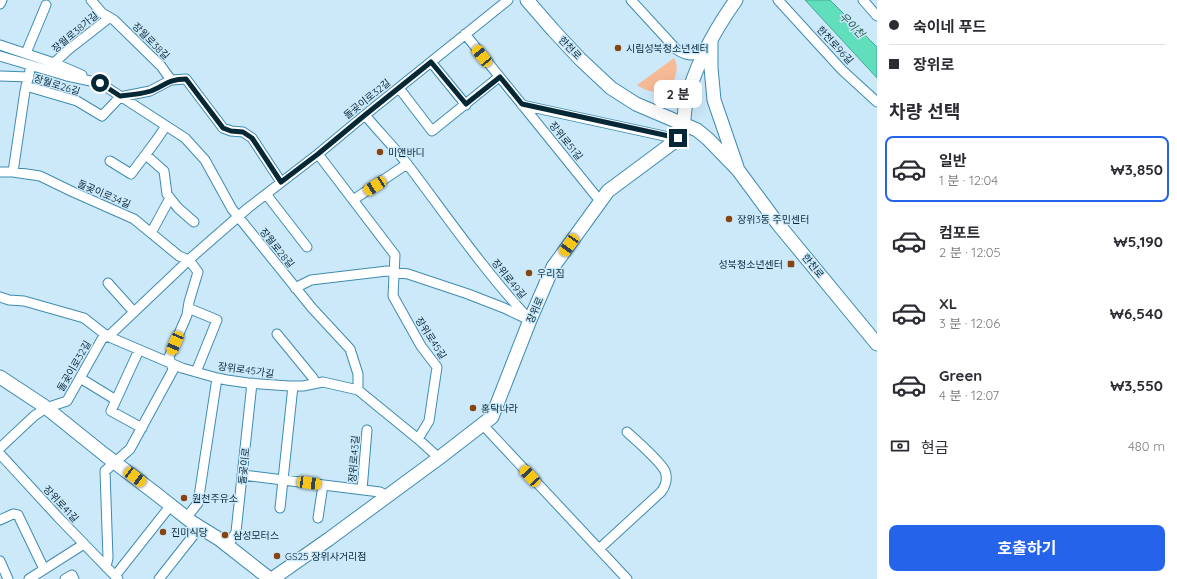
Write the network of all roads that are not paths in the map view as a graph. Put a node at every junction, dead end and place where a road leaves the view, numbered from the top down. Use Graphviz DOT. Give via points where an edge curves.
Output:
graph roads {
  1 [pos="2,0"];
  2 [pos="91,0"];
  3 [pos="508,0"];
  4 [pos="527,0"];
  5 [pos="631,0"];
  6 [pos="736,0"];
  7 [pos="778,0"];
  8 [pos="863,0"];
  9 [pos="0,4"];
  10 [pos="46,5"];
  11 [pos="877,16"];
  12 [pos="109,18"];
  13 [pos="465,34"];
  14 [pos="711,39"];
  15 [pos="0,45"];
  16 [pos="26,53"];
  17 [pos="703,54"];
  18 [pos="0,56"];
  19 [pos="431,62"];
  20 [pos="54,63"];
  21 [pos="31,66"];
  22 [pos="0,76"];
  23 [pos="500,77"];
  24 [pos="171,80"];
  25 [pos="27,82"];
  26 [pos="100,83"];
  27 [pos="399,88"];
  28 [pos="120,96"];
  29 [pos="877,102"];
  30 [pos="466,104"];
  31 [pos="522,104"];
  32 [pos="365,115"];
  33 [pos="684,124"];
  34 [pos="166,126"];
  35 [pos="678,138"];
  36 [pos="318,154"];
  37 [pos="146,155"];
  38 [pos="110,161"];
  39 [pos="407,164"];
  40 [pos="738,170"];
  41 [pos="0,172"];
  42 [pos="14,172"];
  43 [pos="281,182"];
  44 [pos="266,194"];
  45 [pos="170,198"];
  46 [pos="353,200"];
  47 [pos="600,201"];
  48 [pos="239,217"];
  49 [pos="194,222"];
  50 [pos="151,233"];
  51 [pos="307,247"];
  52 [pos="189,260"];
  53 [pos="395,272"];
  54 [pos="108,283"];
  55 [pos="295,288"];
  56 [pos="0,297"];
  57 [pos="188,308"];
  58 [pos="134,312"];
  59 [pos="530,320"];
  60 [pos="277,334"];
  61 [pos="107,336"];
  62 [pos="877,344"];
  63 [pos="139,350"];
  64 [pos="171,364"];
  65 [pos="196,372"];
  66 [pos="0,377"];
  67 [pos="80,378"];
  68 [pos="217,378"];
  69 [pos="252,383"];
  70 [pos="316,384"];
  71 [pos="293,386"];
  72 [pos="358,390"];
  73 [pos="116,400"];
  74 [pos="46,408"];
  75 [pos="482,424"];
  76 [pos="142,428"];
  77 [pos="367,430"];
  78 [pos="627,432"];
  79 [pos="418,439"];
  80 [pos="0,448"];
  81 [pos="0,454"];
  82 [pos="439,458"];
  83 [pos="114,462"];
  84 [pos="242,475"];
  85 [pos="283,480"];
  86 [pos="322,485"];
  87 [pos="362,490"];
  88 [pos="387,496"];
  89 [pos="171,505"];
  90 [pos="280,508"];
  91 [pos="186,518"];
  92 [pos="318,518"];
  93 [pos="0,520"];
  94 [pos="200,527"];
  95 [pos="84,544"];
  96 [pos="228,546"];
  97 [pos="599,549"];
  98 [pos="0,561"];
  99 [pos="106,568"];
  100 [pos="44,569"];
  101 [pos="116,578"];
  102 [pos="8,579"];
  103 [pos="29,579"];
  104 [pos="65,579"];
  105 [pos="74,579"];
  106 [pos="159,579"];
  107 [pos="271,579"];
  108 [pos="627,579"];
  1 -- 9 [label="street"];
  2 -- 12 [label="street, 장월로38길"];
  3 -- 13 [label="street, 돌곶이로32길"];
  4 -- 33 [label="street, 한천로" via="552,30 611,88 636,104"];
  5 -- 17 [label="street" via="676,49 689,55"];
  6 -- 14 [label="street"];
  7 -- 29 [label="street, 한천로96길" via="842,70"];
  8 -- 11 [label="street"];
  10 -- 16 [label="street"];
  12 -- 20 [label="street, 장월로38가길"];
  12 -- 24 [label="street, 장월로38길" via="161,66"];
  13 -- 19 [label="street, 돌곶이로32길"];
  13 -- 23 [label="street, 장위로51길"];
  14 -- 17 [label="street"];
  14 -- 40 [label="street" via="714,100"];
  15 -- 16 [label="street"];
  16 -- 20 [label="street"];
  17 -- 33 [label="street" via="686,103"];
  18 -- 21 [label="street, 장월로28길"];
  19 -- 27 [label="street, 돌곶이로32길"];
  19 -- 30 [label="street"];
  20 -- 26 [label="street"];
  21 -- 25 [label="street"];
  21 -- 26 [label="street, 장월로28길"];
  22 -- 25 [label="street, 장월로26길"];
  23 -- 30 [label="street"];
  23 -- 31 [label="street, 장위로51길"];
  24 -- 28 [label="street" via="150,91"];
  24 -- 43 [label="street" via="186,79 223,128 243,132 252,138"];
  25 -- 28 [label="street, 장월로26길" via="77,101 102,116"];
  25 -- 42 [label="street"];
  26 -- 28 [label="street, 장월로28길"];
  27 -- 30 [label="street" via="432,131"];
  27 -- 32 [label="street, 돌곶이로32길"];
  28 -- 34 [label="street, 장월로28길"];
  31 -- 35 [label="street"];
  31 -- 47 [label="street, 장위로51길"];
  32 -- 36 [label="street, 돌곶이로32길"];
  32 -- 39 [label="street, 장위로49길"];
  33 -- 35 [label="street"];
  33 -- 40 [label="street, 한천로" via="708,139"];
  34 -- 37 [label="street"];
  34 -- 48 [label="street, 장월로28길" via="185,138 205,160"];
  35 -- 47 [label="street, 장위로" via="608,191"];
  36 -- 43 [label="street, 돌곶이로32길"];
  36 -- 46 [label="street"];
  37 -- 38 [label="street" via="131,174"];
  37 -- 45 [label="street" via="164,171 167,194"];
  39 -- 46 [label="street"];
  39 -- 59 [label="street, 장위로49길" via="507,295"];
  40 -- 62 [label="street, 한천로" via="778,224"];
  41 -- 42 [label="street, 돌곶이로34길"];
  42 -- 50 [label="street, 돌곶이로34길" via="40,176 134,219"];
  43 -- 44 [label="street, 돌곶이로32길"];
  44 -- 48 [label="street, 돌곶이로32길"];
  44 -- 51 [label="street"];
  45 -- 49 [label="street"];
  45 -- 50 [label="street"];
  46 -- 53 [label="street" via="395,255"];
  47 -- 59 [label="street, 장위로" via="553,267"];
  48 -- 52 [label="street, 돌곶이로32길"];
  48 -- 55 [label="street, 장월로28길"];
  50 -- 52 [label="street, 돌곶이로34길" via="179,256"];
  52 -- 57 [label="street" via="198,272"];
  52 -- 58 [label="street, 돌곶이로32길"];
  53 -- 55 [label="street, 장위로49길" via="311,280"];
  53 -- 59 [label="street, 장위로49길" via="468,294"];
  53 -- 79 [label="street, 장위로45길" via="393,296 421,346 437,367 429,421"];
  54 -- 58 [label="street"];
  55 -- 72 [label="street, 장월로28길" via="350,350 358,374"];
  56 -- 61 [label="street" via="84,318"];
  57 -- 64 [label="street" via="169,357"];
  57 -- 65 [label="street" via="217,320"];
  58 -- 61 [label="street, 돌곶이로32길"];
  59 -- 75 [label="street, 장위로" via="492,417"];
  60 -- 70 [label="street"];
  61 -- 63 [label="street, 장위로45가길"];
  61 -- 67 [label="street, 돌곶이로32길" via="102,339"];
  63 -- 64 [label="street, 장위로45가길"];
  63 -- 73 [label="street"];
  64 -- 65 [label="street, 장위로45가길"];
  64 -- 76 [label="street" via="173,370"];
  65 -- 68 [label="street, 장위로45가길"];
  66 -- 74 [label="street"];
  67 -- 73 [label="street"];
  67 -- 74 [label="street, 돌곶이로32길" via="67,401"];
  68 -- 69 [label="street, 장위로45가길"];
  68 -- 91 [label="street" via="198,503"];
  69 -- 71 [label="street, 장위로45가길"];
  69 -- 84 [label="street, 돌곶이로"];
  70 -- 71 [label="street, 장위로45가길"];
  70 -- 72 [label="street, 장위로45가길" via="323,382"];
  71 -- 85 [label="street"];
  72 -- 79 [label="street"];
  73 -- 76 [label="street" via="112,411"];
  74 -- 80 [label="street, 돌곶이로32길"];
  74 -- 83 [label="street"];
  75 -- 82 [label="street, 장위로"];
  75 -- 97 [label="street"];
  76 -- 83 [label="street" via="130,449"];
  77 -- 87 [label="street, 장위로43길"];
  78 -- 97 [label="street" via="661,465 665,474 665,487"];
  79 -- 82 [label="street"];
  81 -- 95 [label="street, 장위로41길"];
  82 -- 88 [label="street, 장위로"];
  83 -- 89 [label="street"];
  83 -- 99 [label="street" via="105,471 108,558"];
  84 -- 85 [label="street, 장위로43길"];
  84 -- 96 [label="street, 돌곶이로" via="236,532"];
  85 -- 86 [label="street, 장위로43길"];
  85 -- 90 [label="street"];
  86 -- 87 [label="street, 장위로43길"];
  86 -- 92 [label="street"];
  87 -- 88 [label="street, 장위로43길" via="380,492"];
  88 -- 107 [label="street, 장위로"];
  89 -- 91 [label="street"];
  89 -- 101 [label="street"];
  91 -- 94 [label="street"];
  93 -- 100 [label="street" via="14,514 18,515"];
  94 -- 96 [label="street"];
  94 -- 106 [label="street"];
  95 -- 99 [label="street, 장위로41길"];
  95 -- 100 [label="street"];
  96 -- 107 [label="street"];
  97 -- 108 [label="street"];
  98 -- 102 [label="street"];
  99 -- 101 [label="street, 장위로41길"];
  100 -- 103 [label="street"];
  104 -- 105 [label="street" via="72,575"];
}
